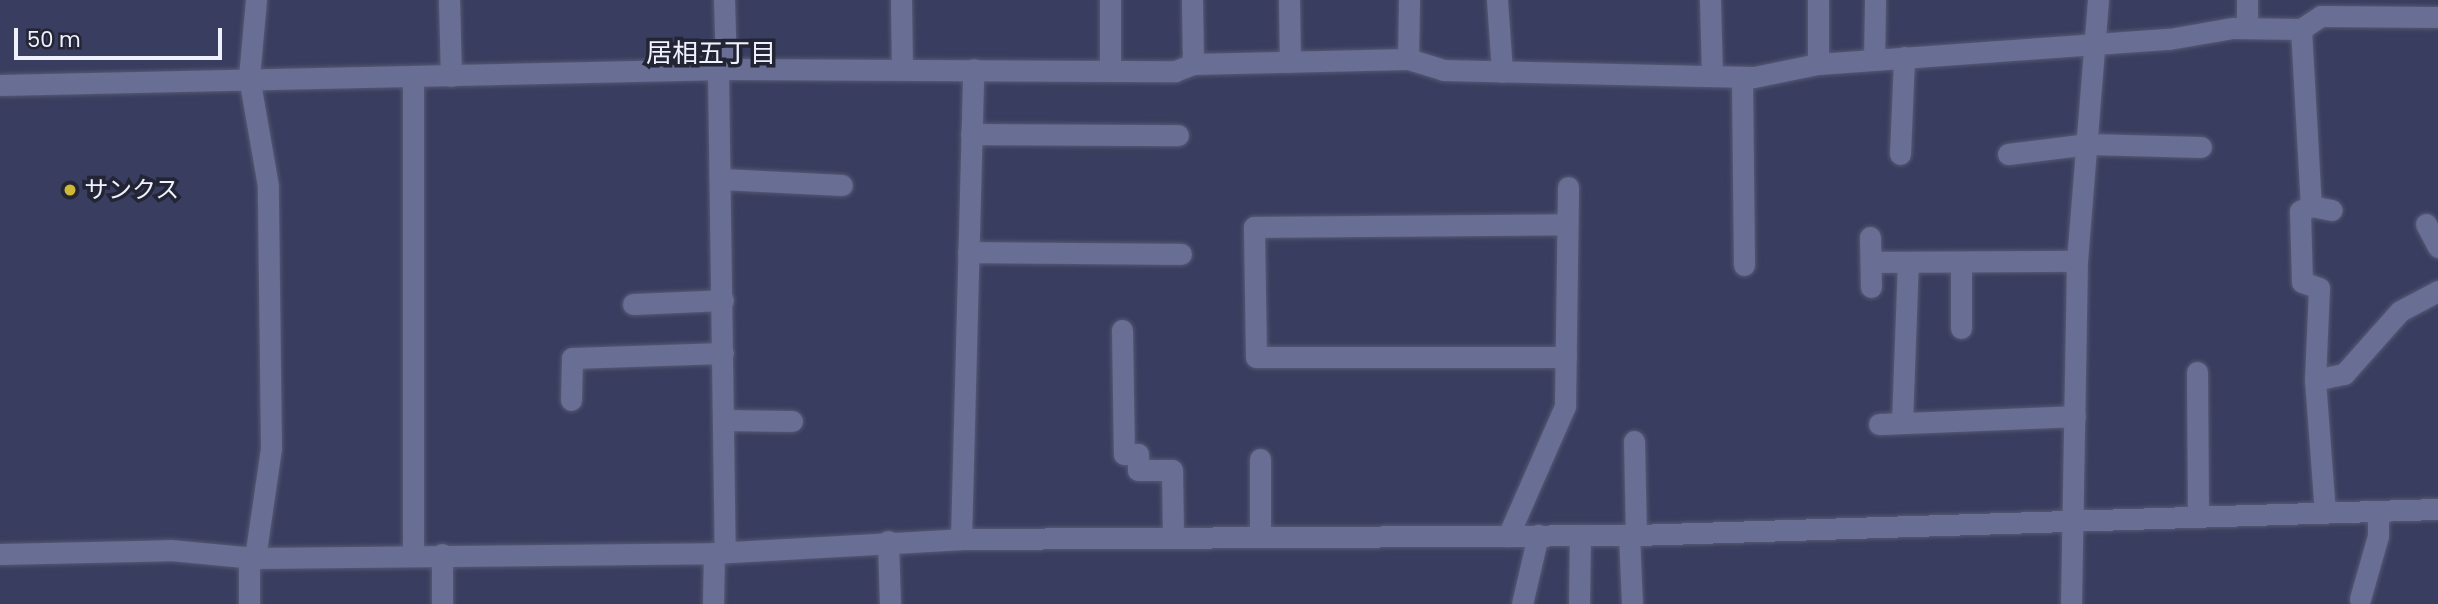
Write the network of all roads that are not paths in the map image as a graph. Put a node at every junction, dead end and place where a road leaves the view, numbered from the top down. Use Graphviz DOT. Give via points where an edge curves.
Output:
graph roads {
  1 [pos="256,0"];
  2 [pos="449,0"];
  3 [pos="724,0"];
  4 [pos="901,0"];
  5 [pos="1110,0"];
  6 [pos="1192,0"];
  7 [pos="1289,0"];
  8 [pos="1409,0"];
  9 [pos="1497,0"];
  10 [pos="1710,0"];
  11 [pos="1818,0"];
  12 [pos="1875,0"];
  13 [pos="2098,0"];
  14 [pos="2247,0"];
  15 [pos="2367,8"];
  16 [pos="2438,17"];
  17 [pos="2247,28"];
  18 [pos="2301,29"];
  19 [pos="2098,40"];
  20 [pos="1904,57"];
  21 [pos="1408,59"];
  22 [pos="1874,60"];
  23 [pos="1290,62"];
  24 [pos="1193,64"];
  25 [pos="1818,64"];
  26 [pos="902,68"];
  27 [pos="972,69"];
  28 [pos="722,70"];
  29 [pos="1110,71"];
  30 [pos="1503,72"];
  31 [pos="451,76"];
  32 [pos="1712,76"];
  33 [pos="414,77"];
  34 [pos="1742,77"];
  35 [pos="249,78"];
  36 [pos="0,85"];
  37 [pos="971,134"];
  38 [pos="1178,135"];
  39 [pos="2088,144"];
  40 [pos="2202,148"];
  41 [pos="1900,154"];
  42 [pos="2008,154"];
  43 [pos="722,179"];
  44 [pos="842,185"];
  45 [pos="1568,187"];
  46 [pos="1567,224"];
  47 [pos="2426,224"];
  48 [pos="1870,237"];
  49 [pos="2438,247"];
  50 [pos="968,252"];
  51 [pos="1181,254"];
  52 [pos="1871,261"];
  53 [pos="1961,261"];
  54 [pos="2077,261"];
  55 [pos="1908,262"];
  56 [pos="1744,265"];
  57 [pos="1871,287"];
  58 [pos="2438,291"];
  59 [pos="723,300"];
  60 [pos="633,304"];
  61 [pos="1961,328"];
  62 [pos="1122,330"];
  63 [pos="723,353"];
  64 [pos="1566,357"];
  65 [pos="2197,372"];
  66 [pos="2315,380"];
  67 [pos="571,400"];
  68 [pos="2076,416"];
  69 [pos="723,421"];
  70 [pos="792,421"];
  71 [pos="1902,423"];
  72 [pos="1879,424"];
  73 [pos="1634,441"];
  74 [pos="1260,459"];
  75 [pos="2438,509"];
  76 [pos="2378,510"];
  77 [pos="2325,512"];
  78 [pos="2198,513"];
  79 [pos="2076,516"];
  80 [pos="1538,535"];
  81 [pos="1580,535"];
  82 [pos="1632,535"];
  83 [pos="1173,536"];
  84 [pos="1260,536"];
  85 [pos="1508,536"];
  86 [pos="961,539"];
  87 [pos="888,541"];
  88 [pos="719,551"];
  89 [pos="0,554"];
  90 [pos="414,554"];
  91 [pos="442,554"];
  92 [pos="252,558"];
  93 [pos="2360,600"];
  94 [pos="250,604"];
  95 [pos="442,604"];
  96 [pos="713,604"];
  97 [pos="890,604"];
  98 [pos="1521,604"];
  99 [pos="1579,604"];
  100 [pos="1632,604"];
  101 [pos="2071,604"];
  1 -- 35 [label="street"];
  2 -- 31 [label="street"];
  3 -- 28 [label="street"];
  4 -- 26 [label="street"];
  5 -- 29 [label="street"];
  6 -- 24 [label="street"];
  7 -- 23 [label="street"];
  8 -- 21 [label="street"];
  9 -- 30 [label="street"];
  10 -- 32 [label="street"];
  11 -- 25 [label="street"];
  12 -- 22 [label="street"];
  13 -- 19 [label="street"];
  14 -- 17 [label="street"];
  15 -- 16 [label="street"];
  15 -- 18 [label="street" via="2321,16"];
  17 -- 18 [label="street"];
  17 -- 19 [label="street" via="2169,39"];
  18 -- 66 [label="street" via="2321,208 2300,211 2302,282 2319,288"];
  19 -- 20 [label="street"];
  19 -- 39 [label="street"];
  20 -- 22 [label="street"];
  20 -- 41 [label="street"];
  21 -- 23 [label="street"];
  21 -- 30 [label="street" via="1443,70"];
  22 -- 25 [label="street"];
  23 -- 24 [label="street"];
  24 -- 29 [label="street" via="1175,71"];
  25 -- 34 [label="street"];
  26 -- 27 [label="street"];
  26 -- 28 [label="street"];
  27 -- 29 [label="street"];
  27 -- 37 [label="street"];
  28 -- 31 [label="street"];
  28 -- 43 [label="street"];
  30 -- 32 [label="street"];
  31 -- 33 [label="street"];
  32 -- 34 [label="street"];
  33 -- 35 [label="street"];
  33 -- 90 [label="street"];
  34 -- 56 [label="street"];
  35 -- 36 [label="street"];
  35 -- 92 [label="street" via="268,186 266,374 271,447"];
  37 -- 38 [label="street"];
  37 -- 50 [label="street"];
  39 -- 40 [label="street"];
  39 -- 42 [label="street"];
  39 -- 54 [label="street"];
  43 -- 44 [label="street"];
  43 -- 59 [label="street"];
  45 -- 46 [label="street"];
  46 -- 64 [label="street"];
  46 -- 64 [label="street" via="1254,227 1256,357"];
  47 -- 49 [label="street"];
  48 -- 52 [label="street"];
  50 -- 51 [label="street"];
  50 -- 86 [label="street"];
  52 -- 55 [label="street"];
  52 -- 57 [label="street"];
  53 -- 54 [label="street"];
  53 -- 55 [label="street"];
  53 -- 61 [label="street"];
  54 -- 68 [label="street"];
  55 -- 71 [label="street"];
  58 -- 66 [label="street" via="2400,311 2344,374"];
  59 -- 60 [label="street"];
  59 -- 63 [label="street"];
  62 -- 83 [label="street" via="1124,454 1138,454 1138,470 1172,470"];
  63 -- 67 [label="street" via="572,358"];
  63 -- 69 [label="street"];
  64 -- 85 [label="street" via="1566,406"];
  65 -- 78 [label="street"];
  66 -- 77 [label="street"];
  68 -- 71 [label="street"];
  68 -- 79 [label="street"];
  69 -- 70 [label="street"];
  69 -- 88 [label="street"];
  71 -- 72 [label="street"];
  73 -- 82 [label="street"];
  74 -- 84 [label="street"];
  75 -- 76 [label="street"];
  76 -- 77 [label="street"];
  76 -- 93 [label="street" via="2378,536"];
  77 -- 78 [label="street"];
  78 -- 79 [label="street"];
  79 -- 82 [label="street"];
  79 -- 101 [label="street"];
  80 -- 81 [label="street"];
  80 -- 85 [label="street"];
  80 -- 98 [label="street"];
  81 -- 82 [label="street"];
  81 -- 99 [label="street"];
  82 -- 100 [label="street"];
  83 -- 84 [label="street"];
  83 -- 86 [label="street"];
  84 -- 85 [label="street"];
  86 -- 87 [label="street"];
  87 -- 88 [label="street"];
  87 -- 97 [label="street"];
  88 -- 91 [label="street"];
  88 -- 96 [label="street"];
  89 -- 92 [label="street" via="170,550"];
  90 -- 91 [label="street"];
  90 -- 92 [label="street"];
  91 -- 95 [label="street"];
  92 -- 94 [label="street"];
}
